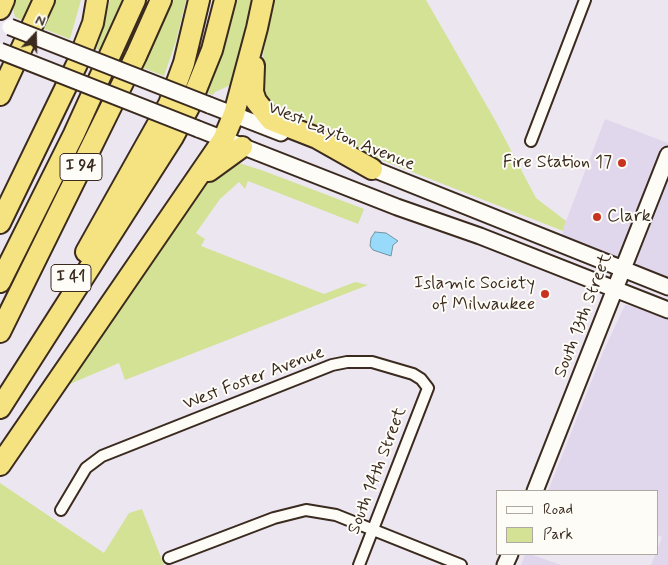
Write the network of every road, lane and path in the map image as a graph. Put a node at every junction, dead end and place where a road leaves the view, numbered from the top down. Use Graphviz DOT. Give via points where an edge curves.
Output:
graph roads {
  1 [pos="4,0"];
  2 [pos="44,0"];
  3 [pos="97,0"];
  4 [pos="135,0"];
  5 [pos="160,0"];
  6 [pos="199,0"];
  7 [pos="225,0"];
  8 [pos="263,0"];
  9 [pos="586,0"];
  10 [pos="0,9"];
  11 [pos="5,25"];
  12 [pos="258,28"];
  13 [pos="0,52"];
  14 [pos="0,95"];
  15 [pos="234,114"];
  16 [pos="223,140"];
  17 [pos="531,141"];
  18 [pos="242,147"];
  19 [pos="668,155"];
  20 [pos="372,169"];
  21 [pos="194,184"];
  22 [pos="0,223"];
  23 [pos="622,270"];
  24 [pos="0,282"];
  25 [pos="668,287"];
  26 [pos="614,289"];
  27 [pos="668,310"];
  28 [pos="0,332"];
  29 [pos="428,388"];
  30 [pos="0,403"];
  31 [pos="0,408"];
  32 [pos="0,466"];
  33 [pos="535,490"];
  34 [pos="61,510"];
  35 [pos="373,530"];
  36 [pos="169,558"];
  37 [pos="359,565"];
  38 [pos="461,565"];
  1 -- 10 [label="highway"];
  2 -- 14 [label="highway"];
  3 -- 22 [label="highway" via="93,23 77,64"];
  4 -- 24 [label="highway, I 94" via="74,134"];
  5 -- 28 [label="highway, I 94" via="136,56"];
  6 -- 30 [label="highway, I 41" via="184,63 169,104"];
  7 -- 31 [label="highway" via="209,57 173,137"];
  8 -- 12 [label="highway"];
  9 -- 17 [label="street"];
  11 -- 15 [label="main road, West Layton Avenue, bridge"];
  12 -- 15 [label="highway"];
  12 -- 20 [label="highway" via="253,79 254,96 261,110 271,120 316,138"];
  13 -- 16 [label="main road, bridge"];
  15 -- 16 [label="highway"];
  15 -- 20 [label="main road, West Layton Avenue"];
  16 -- 18 [label="main road"];
  16 -- 21 [label="highway"];
  18 -- 21 [label="highway"];
  18 -- 26 [label="main road"];
  19 -- 23 [label="main road, South 13th Street"];
  20 -- 23 [label="main road, West Layton Avenue"];
  21 -- 32 [label="highway"];
  23 -- 25 [label="main road, West Layton Avenue"];
  23 -- 26 [label="main road, South 13th Street"];
  26 -- 27 [label="main road"];
  26 -- 33 [label="main road, South 13th Street"];
  29 -- 34 [label="street, West Foster Avenue" via="421,379 384,365 361,361 332,365 102,456 82,473"];
  29 -- 35 [label="street, South 14th Street"];
  35 -- 36 [label="street" via="319,510 300,511"];
  35 -- 37 [label="street, South 14th Street"];
  35 -- 38 [label="street"];
}
